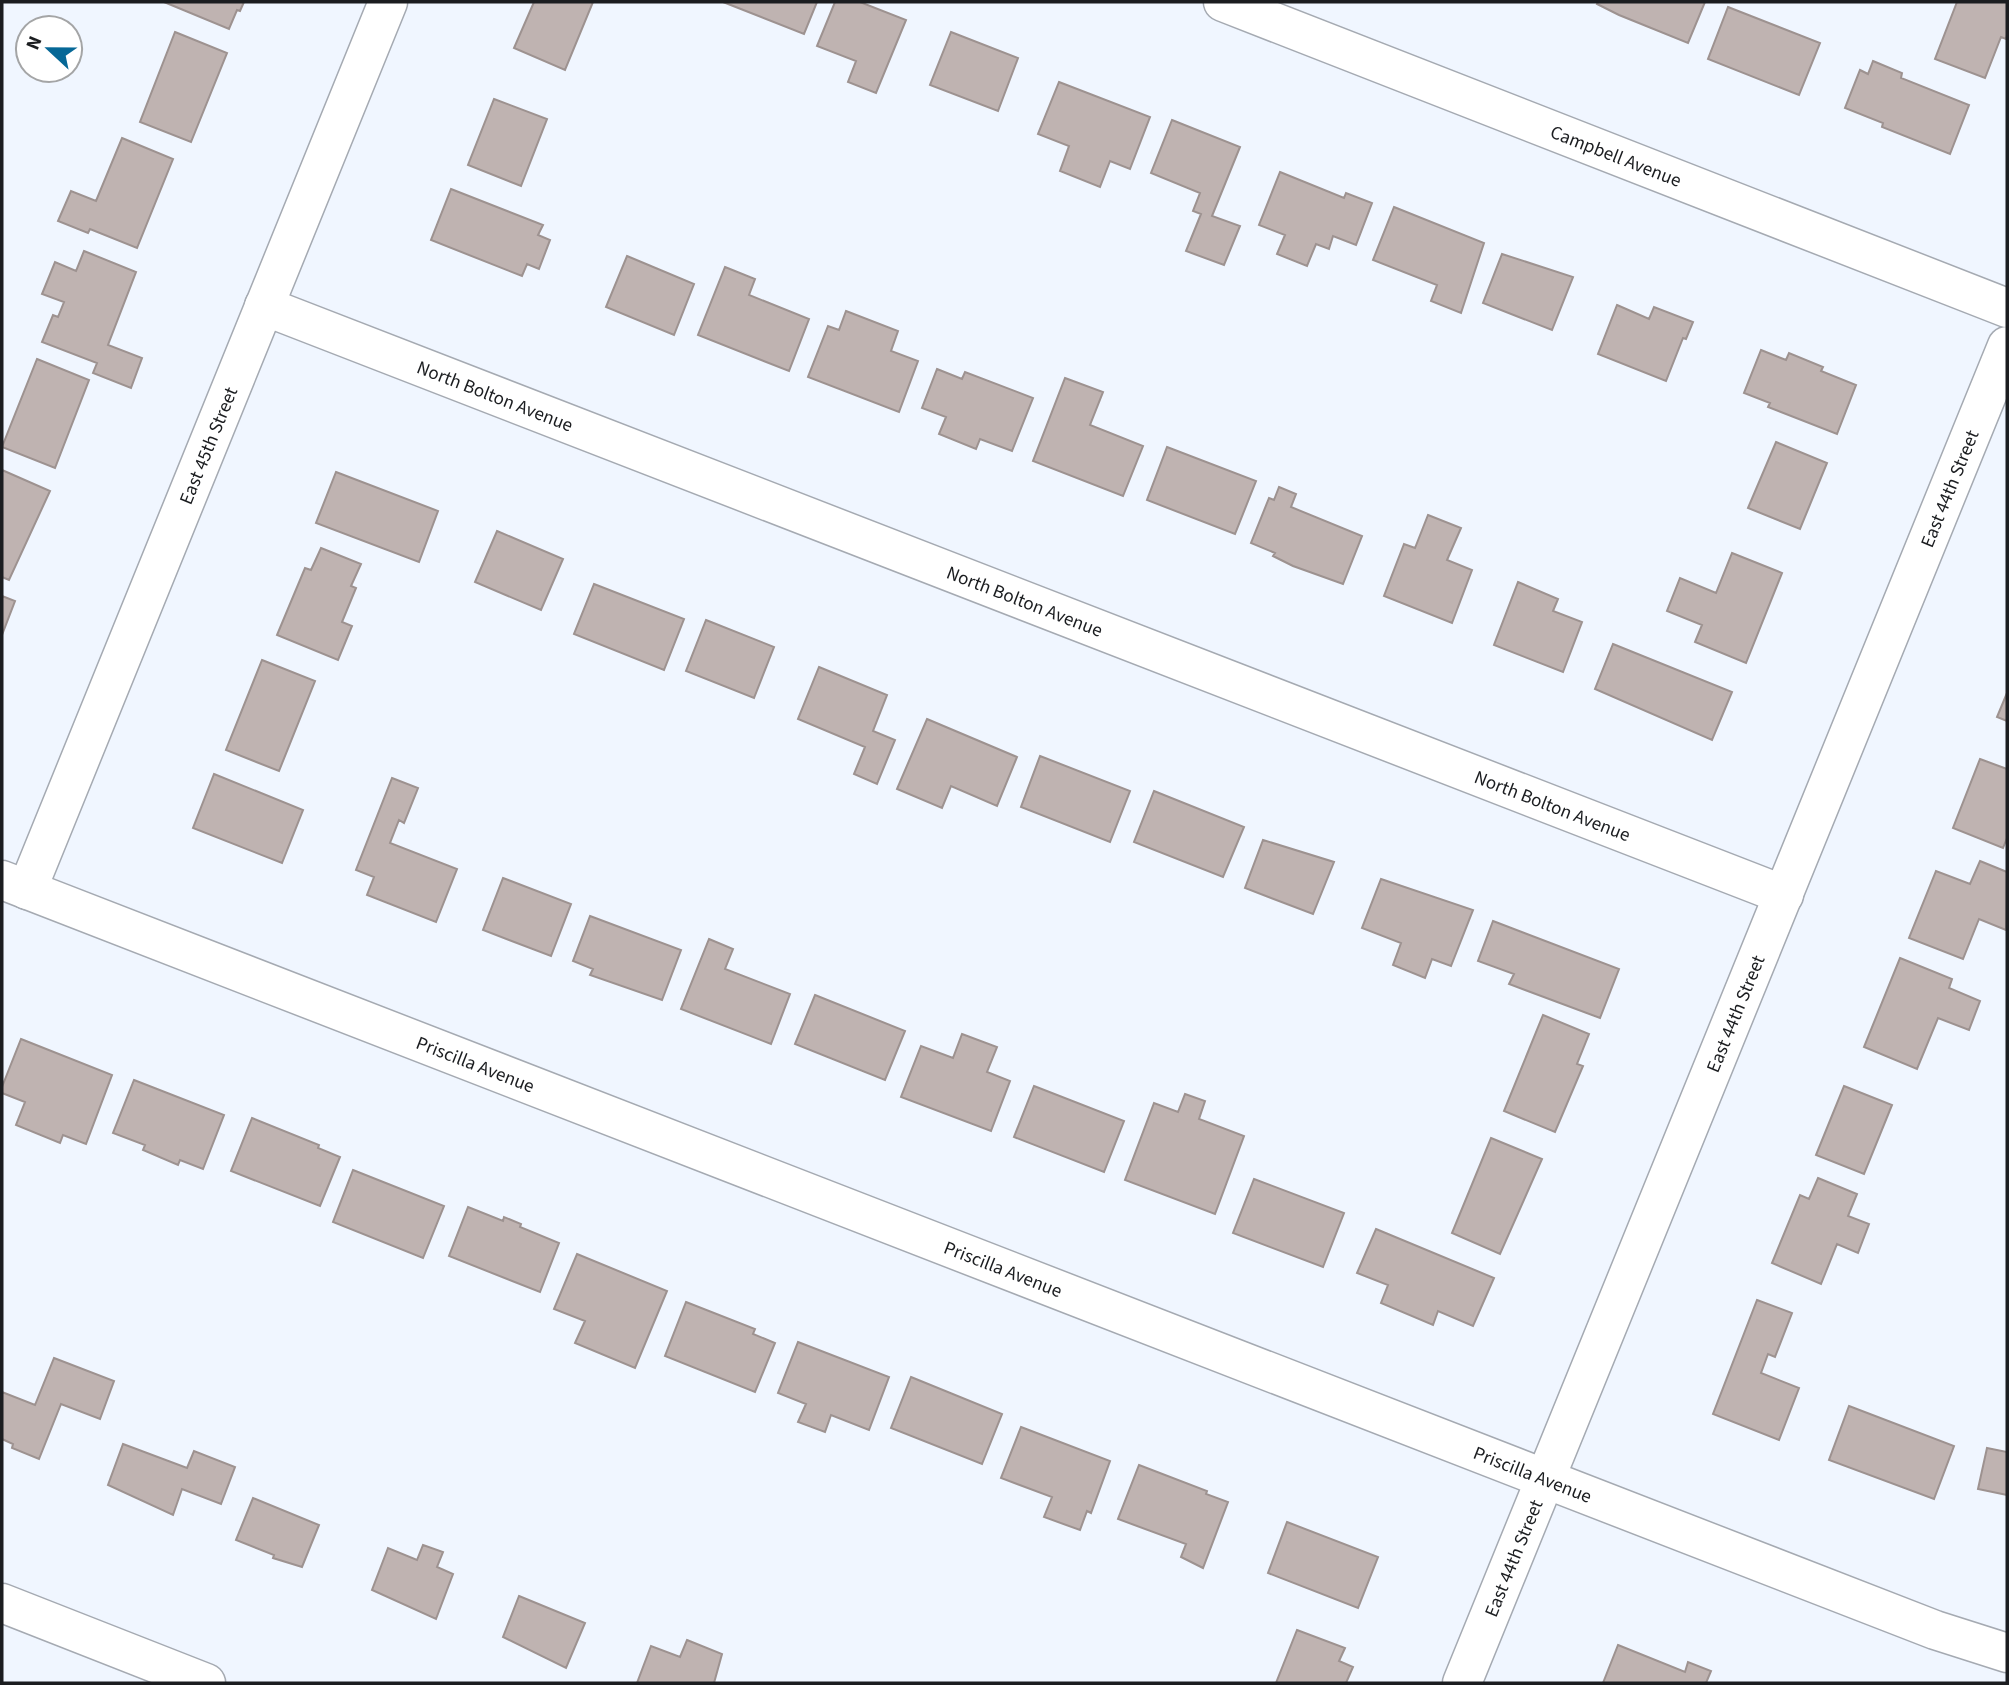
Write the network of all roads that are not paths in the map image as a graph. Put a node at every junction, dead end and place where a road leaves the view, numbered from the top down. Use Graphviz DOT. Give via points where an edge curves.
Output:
graph roads {
  1 [pos="387,2"];
  2 [pos="1223,2"];
  3 [pos="264,306"];
  4 [pos="2007,308"];
  5 [pos="2007,346"];
  6 [pos="14,885"];
  7 [pos="1784,895"];
  8 [pos="1544,1479"];
  9 [pos="2,1604"];
  10 [pos="2007,1653"];
  11 [pos="206,1683"];
  12 [pos="1462,1683"];
  1 -- 3 [label="street, East 45th Street"];
  2 -- 4 [label="street, Campbell Avenue"];
  3 -- 6 [label="street, East 45th Street"];
  3 -- 7 [label="street, North Bolton Avenue"];
  5 -- 7 [label="street, East 44th Street"];
  6 -- 8 [label="street, Priscilla Avenue"];
  7 -- 8 [label="street, East 44th Street"];
  8 -- 10 [label="street, Priscilla Avenue" via="1935,1630"];
  8 -- 12 [label="street, East 44th Street"];
  9 -- 11 [label="street"];
}
